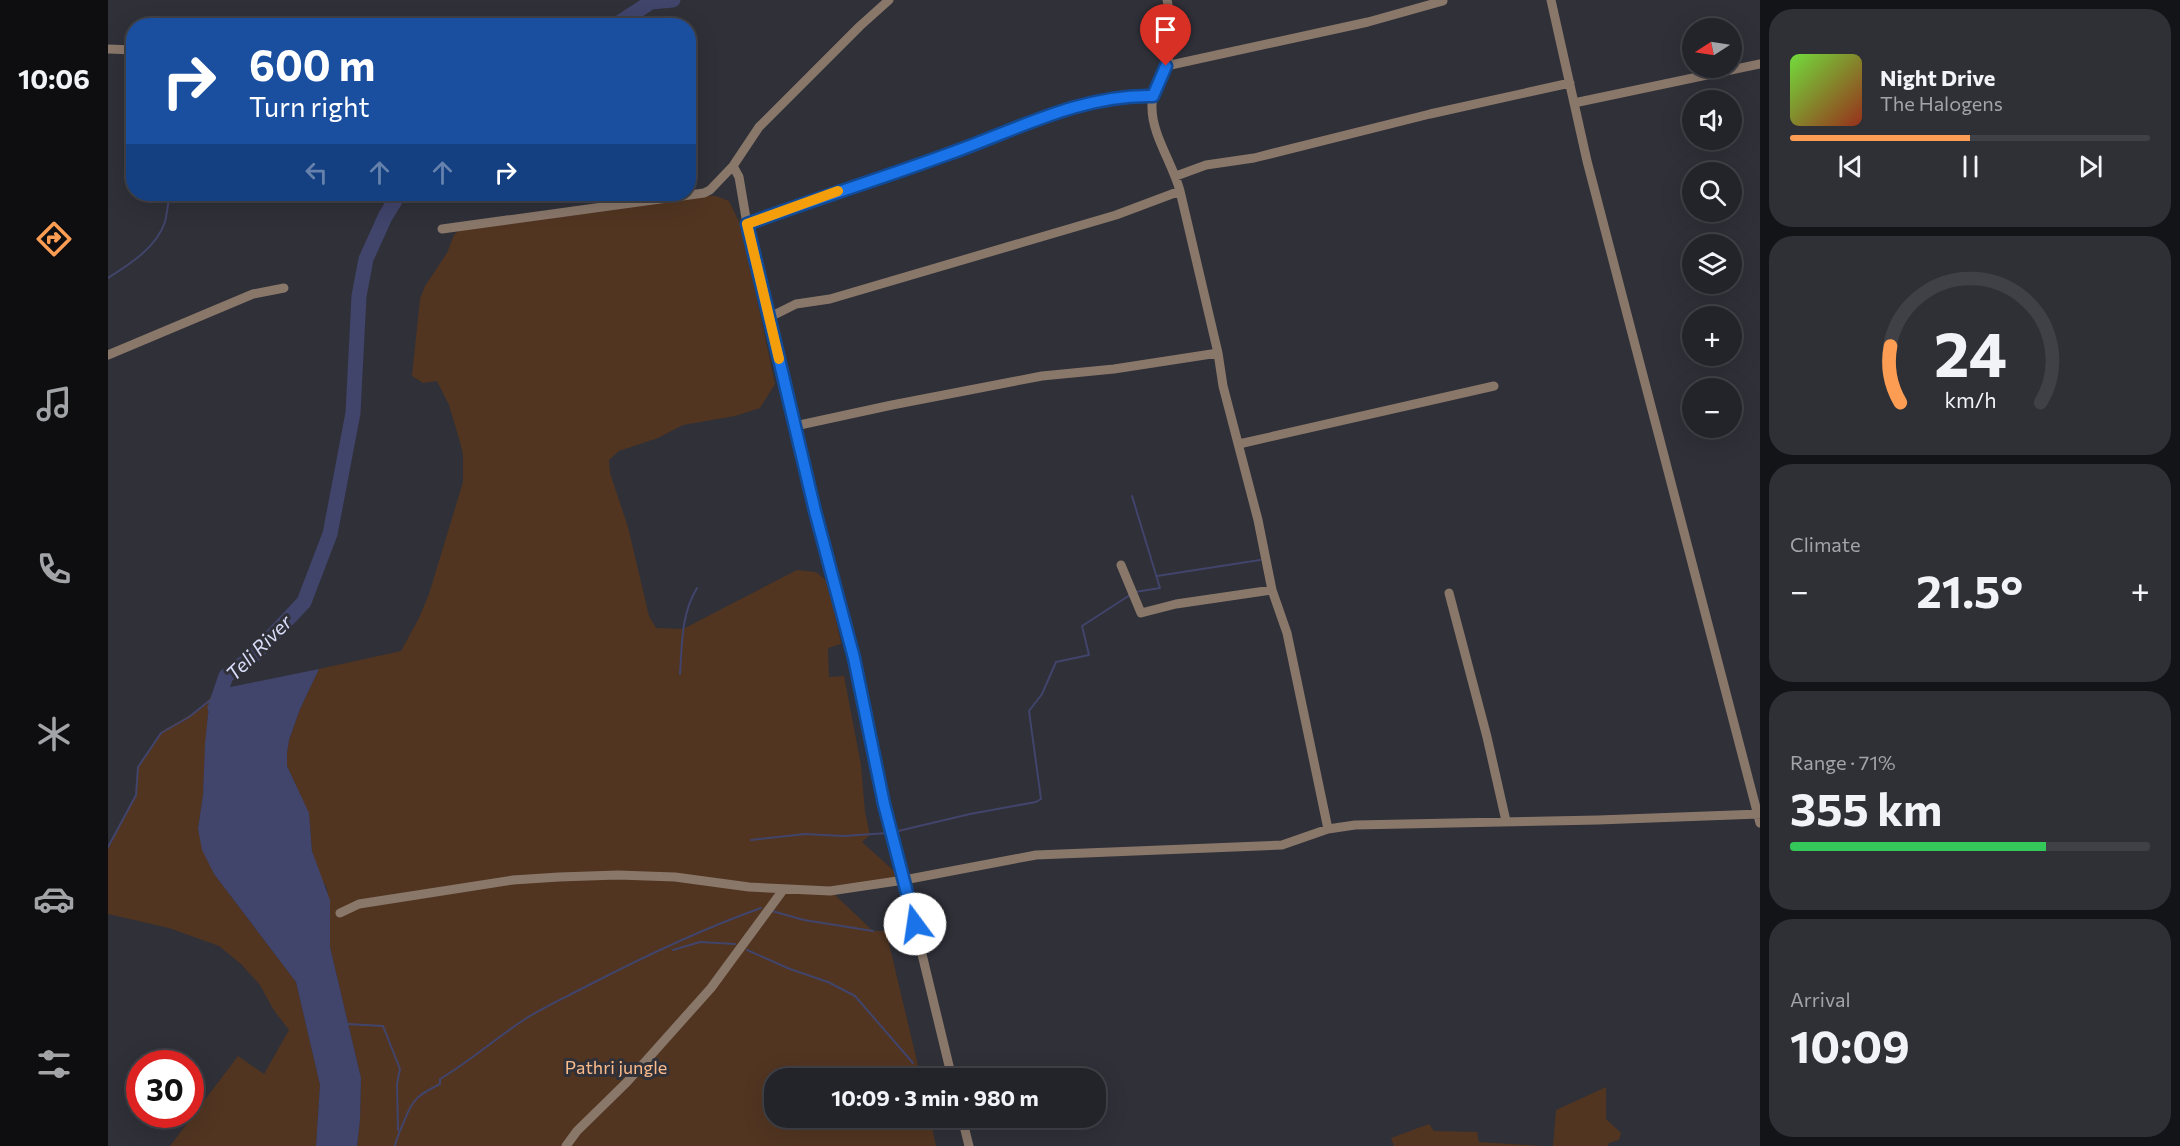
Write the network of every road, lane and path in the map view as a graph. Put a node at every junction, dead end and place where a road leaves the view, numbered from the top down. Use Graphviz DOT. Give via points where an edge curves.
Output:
graph roads {
  1 [pos="889,0"];
  2 [pos="1167,0"];
  3 [pos="1551,0"];
  4 [pos="1443,1"];
  5 [pos="108,49"];
  6 [pos="126,50"];
  7 [pos="1760,64"];
  8 [pos="1166,66"];
  9 [pos="1570,83"];
  10 [pos="1153,96"];
  11 [pos="1574,103"];
  12 [pos="733,166"];
  13 [pos="1176,176"];
  14 [pos="1180,191"];
  15 [pos="696,194"];
  16 [pos="646,201"];
  17 [pos="747,224"];
  18 [pos="442,229"];
  19 [pos="284,288"];
  20 [pos="770,317"];
  21 [pos="1218,353"];
  22 [pos="108,355"];
  23 [pos="1494,386"];
  24 [pos="795,426"];
  25 [pos="1239,444"];
  26 [pos="1121,565"];
  27 [pos="1272,590"];
  28 [pos="1449,593"];
  29 [pos="1759,817"];
  30 [pos="1506,821"];
  31 [pos="1328,829"];
  32 [pos="904,880"];
  33 [pos="783,890"];
  34 [pos="340,913"];
  35 [pos="950,1068"];
  36 [pos="964,1128"];
  37 [pos="566,1146"];
  38 [pos="969,1146"];
  1 -- 12 [label="street" via="759,127"];
  2 -- 8 [label="street" via="1173,29"];
  3 -- 9 [label="street"];
  4 -- 8 [label="street" via="1368,22"];
  5 -- 6 [label="street"];
  7 -- 11 [label="street"];
  8 -- 10 [label="street"];
  9 -- 11 [label="street"];
  9 -- 13 [label="street" via="1254,158 1206,165"];
  10 -- 13 [label="street" via="1151,109 1162,148"];
  10 -- 17 [label="street" via="1132,95 1082,106 1017,126 953,153"];
  11 -- 29 [label="street"];
  12 -- 15 [label="street" via="710,190"];
  12 -- 17 [label="street" via="739,177"];
  13 -- 14 [label="street"];
  14 -- 20 [label="street" via="1116,215 830,299 796,304"];
  14 -- 21 [label="street"];
  16 -- 18 [label="street"];
  17 -- 20 [label="street"];
  19 -- 22 [label="street" via="253,294"];
  20 -- 24 [label="street"];
  21 -- 24 [label="street" via="1042,376"];
  21 -- 25 [label="street"];
  23 -- 25 [label="street"];
  24 -- 32 [label="street" via="854,658"];
  25 -- 27 [label="street"];
  26 -- 27 [label="street" via="1141,613"];
  27 -- 31 [label="street" via="1287,633"];
  28 -- 30 [label="street"];
  29 -- 30 [label="street"];
  30 -- 31 [label="street"];
  31 -- 32 [label="street" via="1282,845 1036,855"];
  32 -- 33 [label="street" via="830,891"];
  32 -- 35 [label="street"];
  33 -- 34 [label="street" via="675,877 559,877 513,880 359,904"];
  33 -- 37 [label="street" via="711,988"];
  36 -- 38 [label="street"];
}
